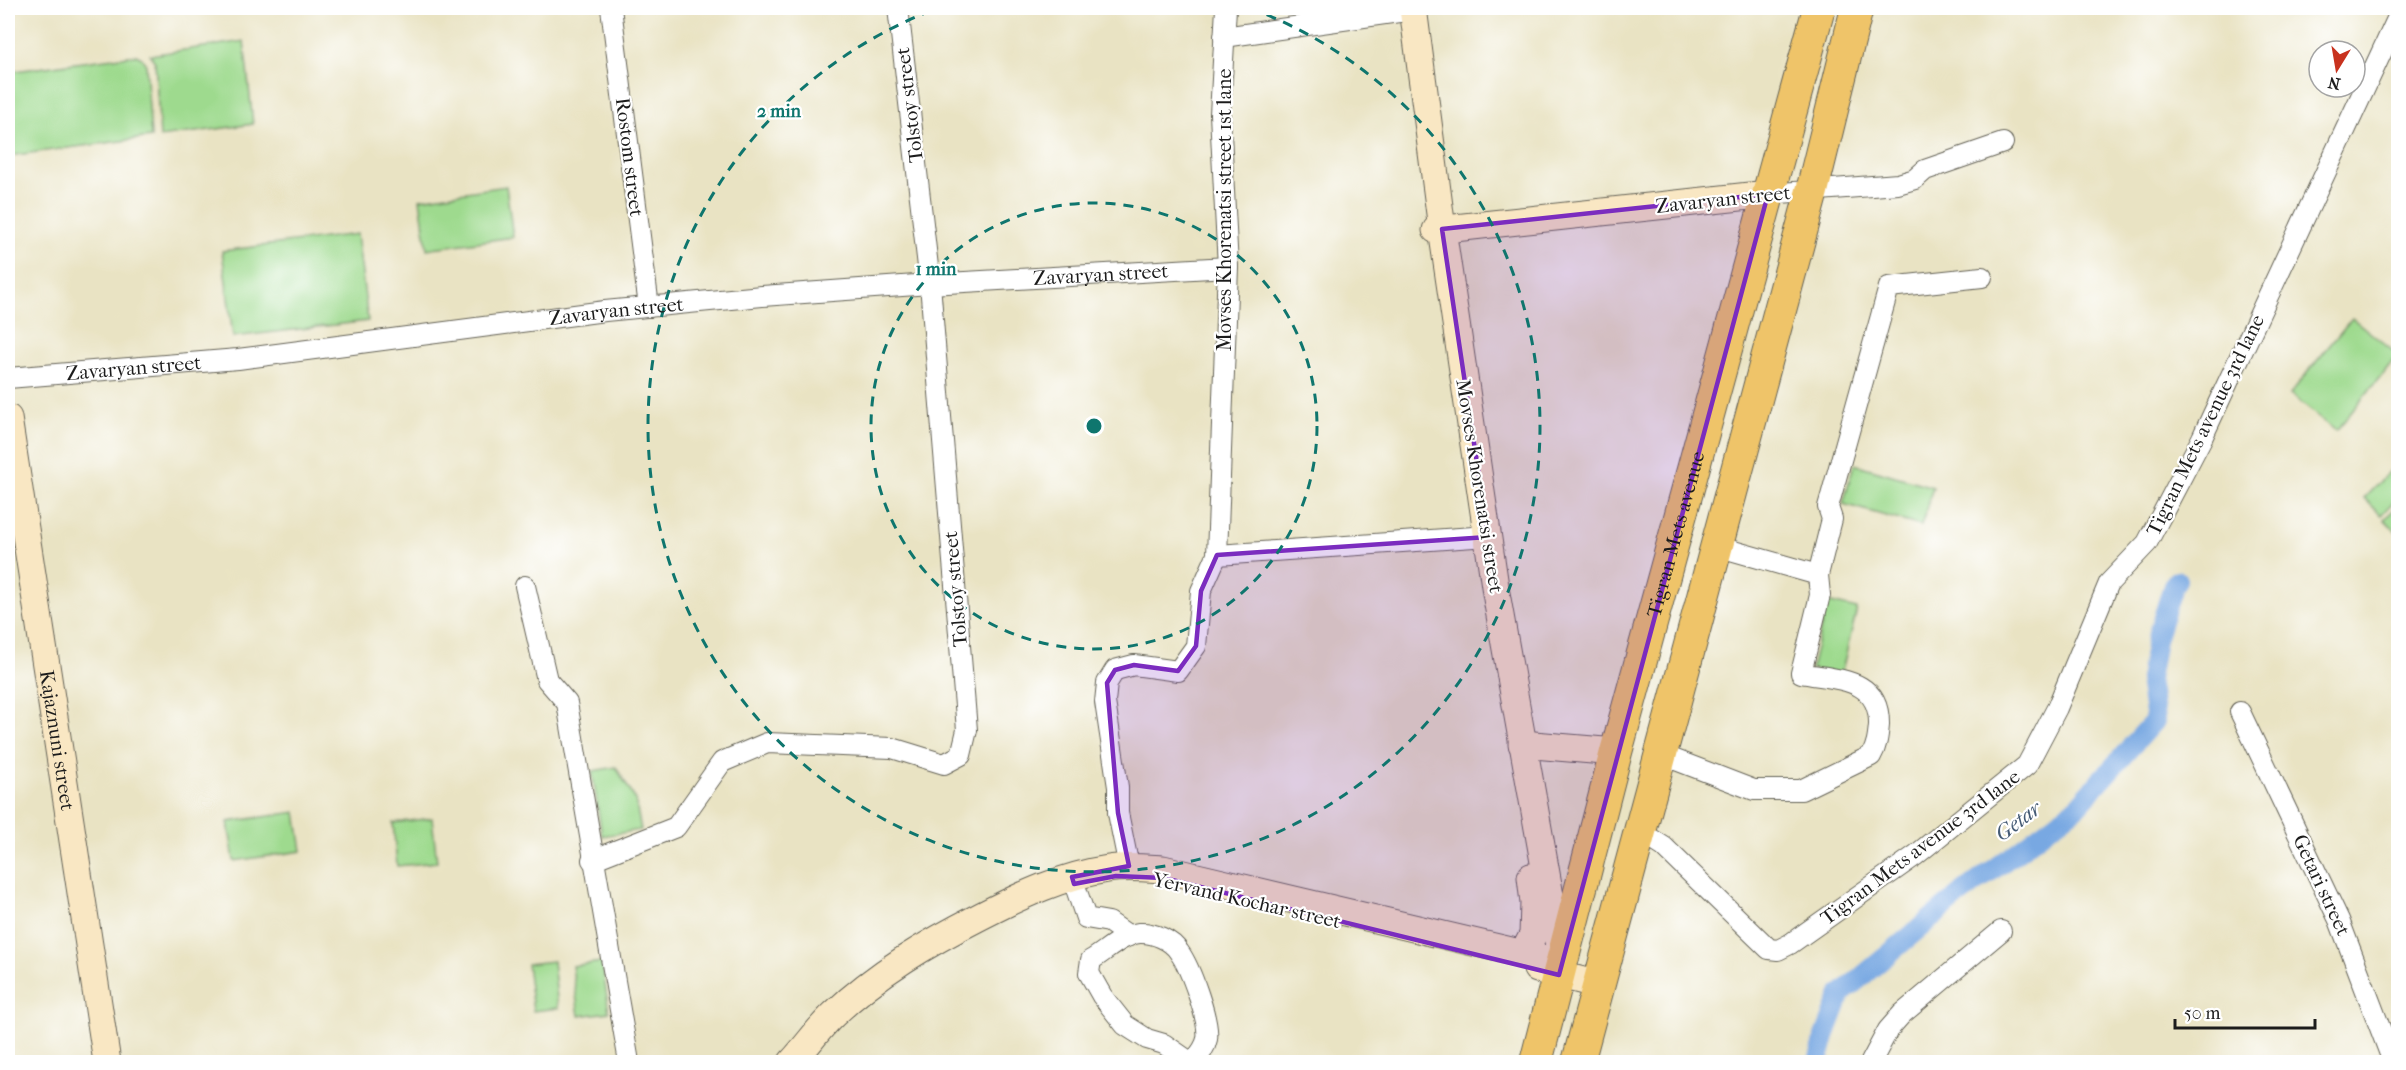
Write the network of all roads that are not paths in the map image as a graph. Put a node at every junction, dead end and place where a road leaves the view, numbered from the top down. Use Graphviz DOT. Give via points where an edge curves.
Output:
graph roads {
  1 [pos="611,8"];
  2 [pos="898,8"];
  3 [pos="1226,8"];
  4 [pos="1819,8"];
  5 [pos="1857,8"];
  6 [pos="1411,9"];
  7 [pos="2398,17"];
  8 [pos="1224,37"];
  9 [pos="2002,143"];
  10 [pos="1812,191"];
  11 [pos="1768,194"];
  12 [pos="1439,229"];
  13 [pos="1228,267"];
  14 [pos="1982,277"];
  15 [pos="930,284"];
  16 [pos="649,307"];
  17 [pos="8,378"];
  18 [pos="8,418"];
  19 [pos="1483,537"];
  20 [pos="1716,546"];
  21 [pos="1217,555"];
  22 [pos="1818,575"];
  23 [pos="525,586"];
  24 [pos="2240,712"];
  25 [pos="1522,744"];
  26 [pos="1616,752"];
  27 [pos="1660,754"];
  28 [pos="1639,831"];
  29 [pos="592,860"];
  30 [pos="1129,867"];
  31 [pos="1073,880"];
  32 [pos="2001,932"];
  33 [pos="1129,936"];
  34 [pos="1523,954"];
  35 [pos="1560,969"];
  36 [pos="1600,979"];
  37 [pos="1186,1058"];
  38 [pos="107,1062"];
  39 [pos="629,1062"];
  40 [pos="792,1062"];
  41 [pos="802,1062"];
  42 [pos="1536,1062"];
  43 [pos="1578,1062"];
  44 [pos="1871,1062"];
  45 [pos="2393,1062"];
  1 -- 16 [label="street, Rostom street"];
  2 -- 15 [label="street, Tolstoy street"];
  3 -- 8 [label="street, Movses Khorenatsi street 1st lane"];
  4 -- 11 [label="main road, Tigran Mets avenue"];
  5 -- 10 [label="main road"];
  6 -- 8 [label="street"];
  6 -- 12 [label="street, Movses Khorenatsi street"];
  7 -- 28 [label="street, Tigran Mets avenue 3rd lane" via="2202,438 2147,543 2109,583 2057,708 2027,765 1916,855 1778,950 1769,949 1664,847"];
  8 -- 13 [label="street, Movses Khorenatsi street 1st lane" via="1220,114"];
  9 -- 10 [label="street, Zavaryan street" via="1925,170 1898,184"];
  10 -- 11 [label="street, Zavaryan street"];
  10 -- 20 [label="main road"];
  11 -- 12 [label="street, Zavaryan street"];
  11 -- 26 [label="main road, Tigran Mets avenue"];
  12 -- 19 [label="street, Movses Khorenatsi street"];
  13 -- 15 [label="street, Zavaryan street"];
  13 -- 21 [label="street, Movses Khorenatsi street 1st lane"];
  14 -- 22 [label="street" via="1889,287 1828,507 1832,519"];
  15 -- 16 [label="street, Zavaryan street"];
  15 -- 29 [label="street, Tolstoy street" via="968,730 961,755 944,764 892,748 767,743 722,762 676,827"];
  16 -- 17 [label="street, Zavaryan street" via="238,359"];
  18 -- 38 [label="street, Kajaznuni street"];
  19 -- 21 [label="street"];
  19 -- 25 [label="street, Movses Khorenatsi street"];
  19 -- 34 [label="street, Movses Khorenatsi street" via="1532,884 1533,935"];
  20 -- 22 [label="street"];
  20 -- 27 [label="main road"];
  21 -- 30 [label="street" via="1201,591 1196,646 1178,671 1134,665 1115,670 1107,683 1105,702 1118,787 1118,813"];
  22 -- 27 [label="street" via="1820,595 1801,673 1859,684 1871,694 1879,713 1878,736 1871,756 1801,790 1754,790"];
  23 -- 29 [label="street" via="547,680 567,703"];
  24 -- 45 [label="street, Getari street" via="2339,920"];
  25 -- 26 [label="street"];
  25 -- 35 [label="street, Movses Khorenatsi street"];
  26 -- 35 [label="main road, Tigran Mets avenue"];
  27 -- 28 [label="main road"];
  28 -- 36 [label="main road"];
  29 -- 39 [label="street"];
  30 -- 31 [label="street, Yervand Kochar street"];
  30 -- 34 [label="street, Yervand Kochar street" via="1163,869"];
  31 -- 33 [label="street" via="1086,918 1109,922"];
  31 -- 35 [label="street, Yervand Kochar street" via="1116,876 1164,879"];
  31 -- 40 [label="street, Yervand Kochar street" via="1022,896 891,966 833,1015"];
  31 -- 41 [label="street, Yervand Kochar street" via="895,971 837,1020"];
  32 -- 44 [label="street" via="1902,1014 1888,1030"];
  33 -- 37 [label="street" via="1160,936 1178,950 1193,978 1207,1038 1202,1052"];
  33 -- 37 [label="street" via="1091,960 1089,973 1125,1025"];
  34 -- 35 [label="street, Yervand Kochar street"];
  35 -- 36 [label="main road"];
  35 -- 42 [label="main road, Tigran Mets avenue"];
  36 -- 43 [label="main road"];
}
